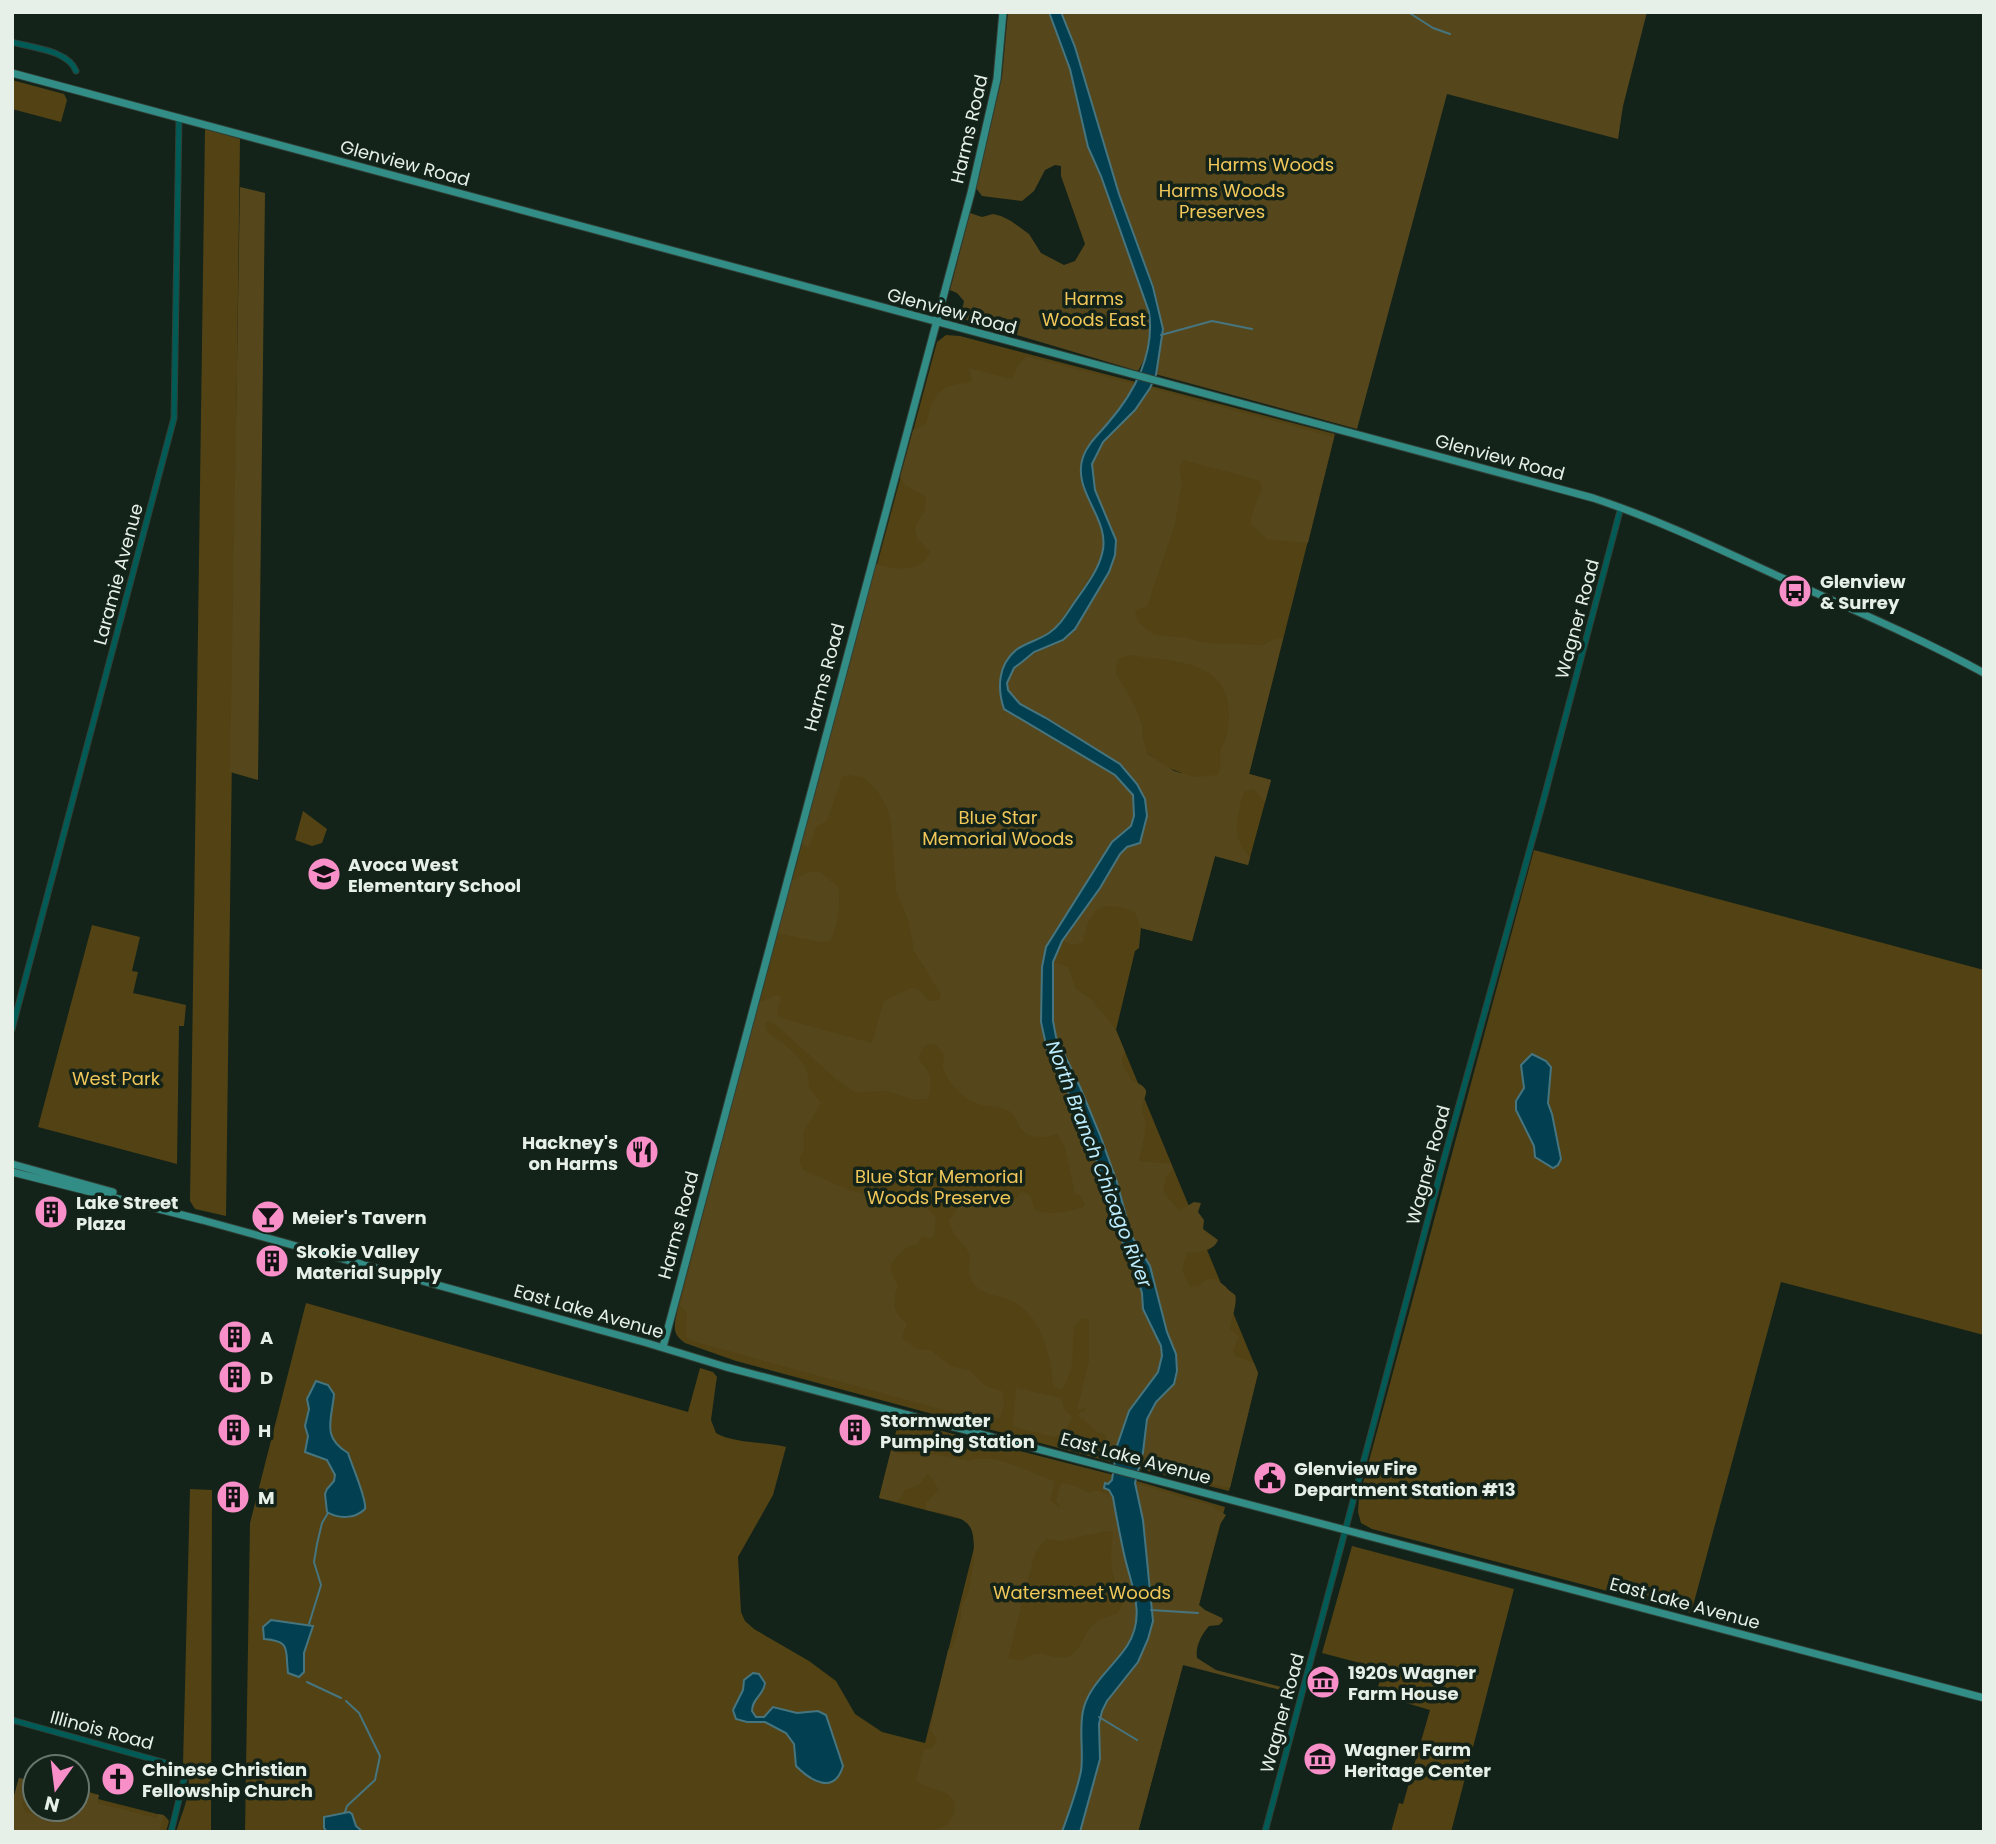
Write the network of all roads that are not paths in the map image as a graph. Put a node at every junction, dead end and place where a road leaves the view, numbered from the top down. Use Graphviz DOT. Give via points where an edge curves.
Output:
graph roads {
  1 [pos="1003,12"];
  2 [pos="12,43"];
  3 [pos="76,71"];
  4 [pos="12,73"];
  5 [pos="179,117"];
  6 [pos="936,323"];
  7 [pos="1621,507"];
  8 [pos="1984,673"];
  9 [pos="12,1029"];
  10 [pos="12,1164"];
  11 [pos="12,1172"];
  12 [pos="166,1210"];
  13 [pos="663,1347"];
  14 [pos="1345,1529"];
  15 [pos="1984,1698"];
  16 [pos="12,1720"];
  17 [pos="171,1832"];
  18 [pos="1265,1832"];
  1 -- 6 [label="main road, Harms Road" via="992,107"];
  2 -- 3 [label="street" via="64,58"];
  4 -- 5 [label="main road, Glenview Road"];
  5 -- 6 [label="main road, Glenview Road"];
  5 -- 9 [label="street, Laramie Avenue" via="174,418"];
  6 -- 7 [label="main road, Glenview Road"];
  6 -- 13 [label="main road, Harms Road"];
  7 -- 8 [label="main road, Glenview Road"];
  7 -- 14 [label="street, Wagner Road"];
  10 -- 12 [label="main road"];
  11 -- 12 [label="main road"];
  12 -- 13 [label="main road, East Lake Avenue"];
  13 -- 14 [label="main road, East Lake Avenue"];
  14 -- 15 [label="main road, East Lake Avenue"];
  14 -- 18 [label="street, Wagner Road"];
  16 -- 17 [label="street, Illinois Road" via="169,1762 183,1771"];
}
